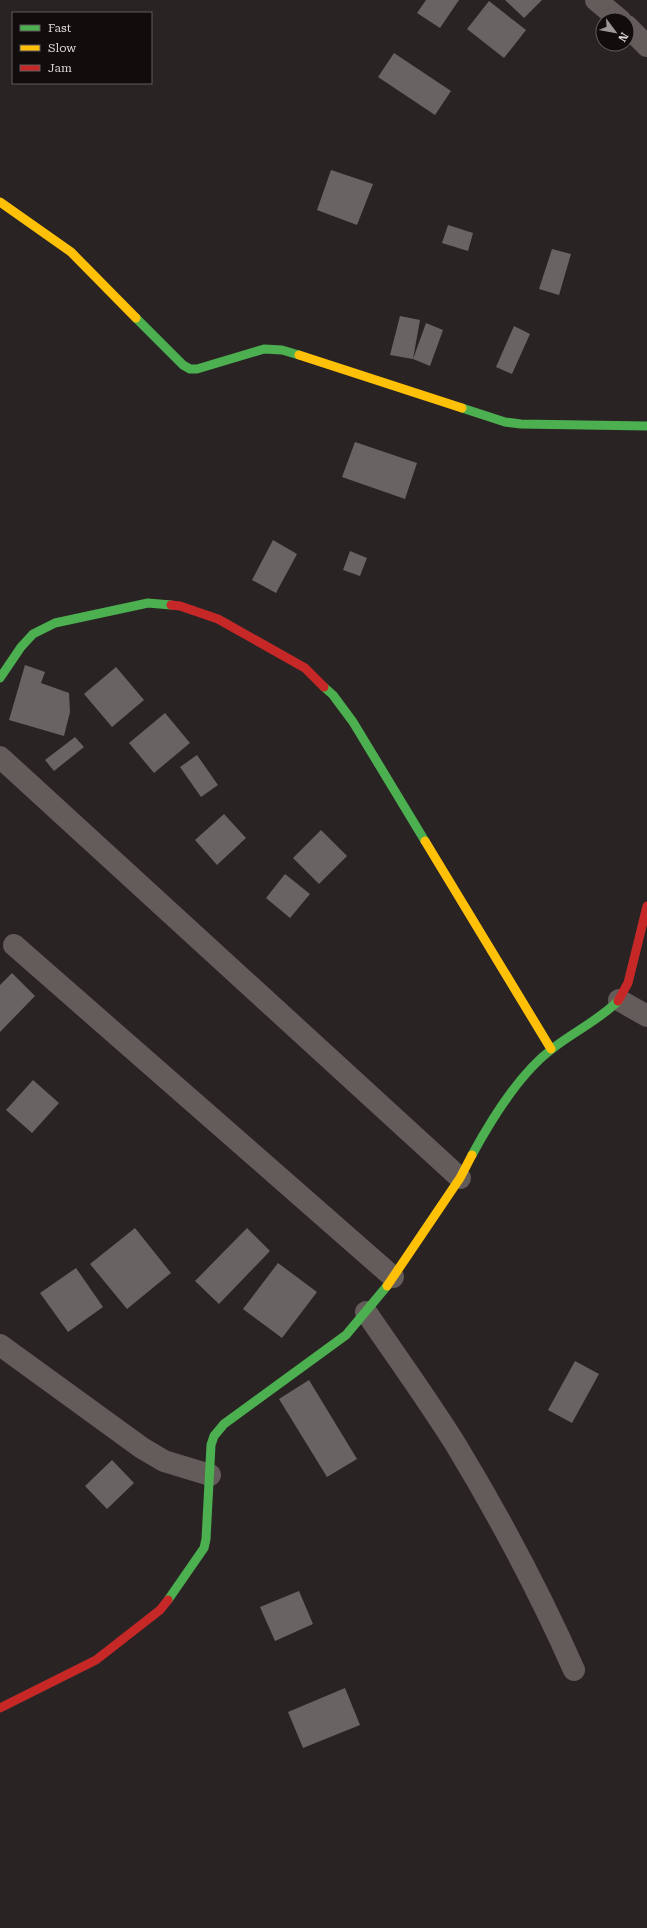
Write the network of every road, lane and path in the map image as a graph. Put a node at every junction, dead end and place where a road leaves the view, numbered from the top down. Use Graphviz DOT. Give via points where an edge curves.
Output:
graph roads {
  1 [pos="596,0"];
  2 [pos="610,12"];
  3 [pos="635,34"];
  4 [pos="647,46"];
  5 [pos="0,202"];
  6 [pos="647,426"];
  7 [pos="0,678"];
  8 [pos="0,757"];
  9 [pos="647,906"];
  10 [pos="14,945"];
  11 [pos="619,1000"];
  12 [pos="647,1016"];
  13 [pos="551,1049"];
  14 [pos="460,1178"];
  15 [pos="393,1277"];
  16 [pos="366,1312"];
  17 [pos="0,1345"];
  18 [pos="210,1475"];
  19 [pos="574,1670"];
  20 [pos="0,1708"];
  1 -- 2 [label="street"];
  3 -- 4 [label="street"];
  5 -- 6 [label="street" via="71,252 183,365 190,369 198,369 264,349 282,350 505,422"];
  7 -- 13 [label="street" via="33,634 55,623 148,603 180,606 218,619 305,668 333,695 353,722"];
  8 -- 14 [label="street"];
  9 -- 11 [label="street" via="628,983"];
  10 -- 15 [label="street"];
  11 -- 12 [label="street"];
  11 -- 13 [label="street" via="606,1013"];
  13 -- 14 [label="street" via="527,1074 494,1117"];
  14 -- 15 [label="street"];
  15 -- 16 [label="street"];
  16 -- 18 [label="street" via="346,1335 224,1424 214,1436 211,1445"];
  16 -- 19 [label="street" via="455,1444 480,1486 549,1612"];
  17 -- 18 [label="street" via="142,1448 164,1460"];
  18 -- 20 [label="street" via="204,1548 168,1602 96,1660"];
}
